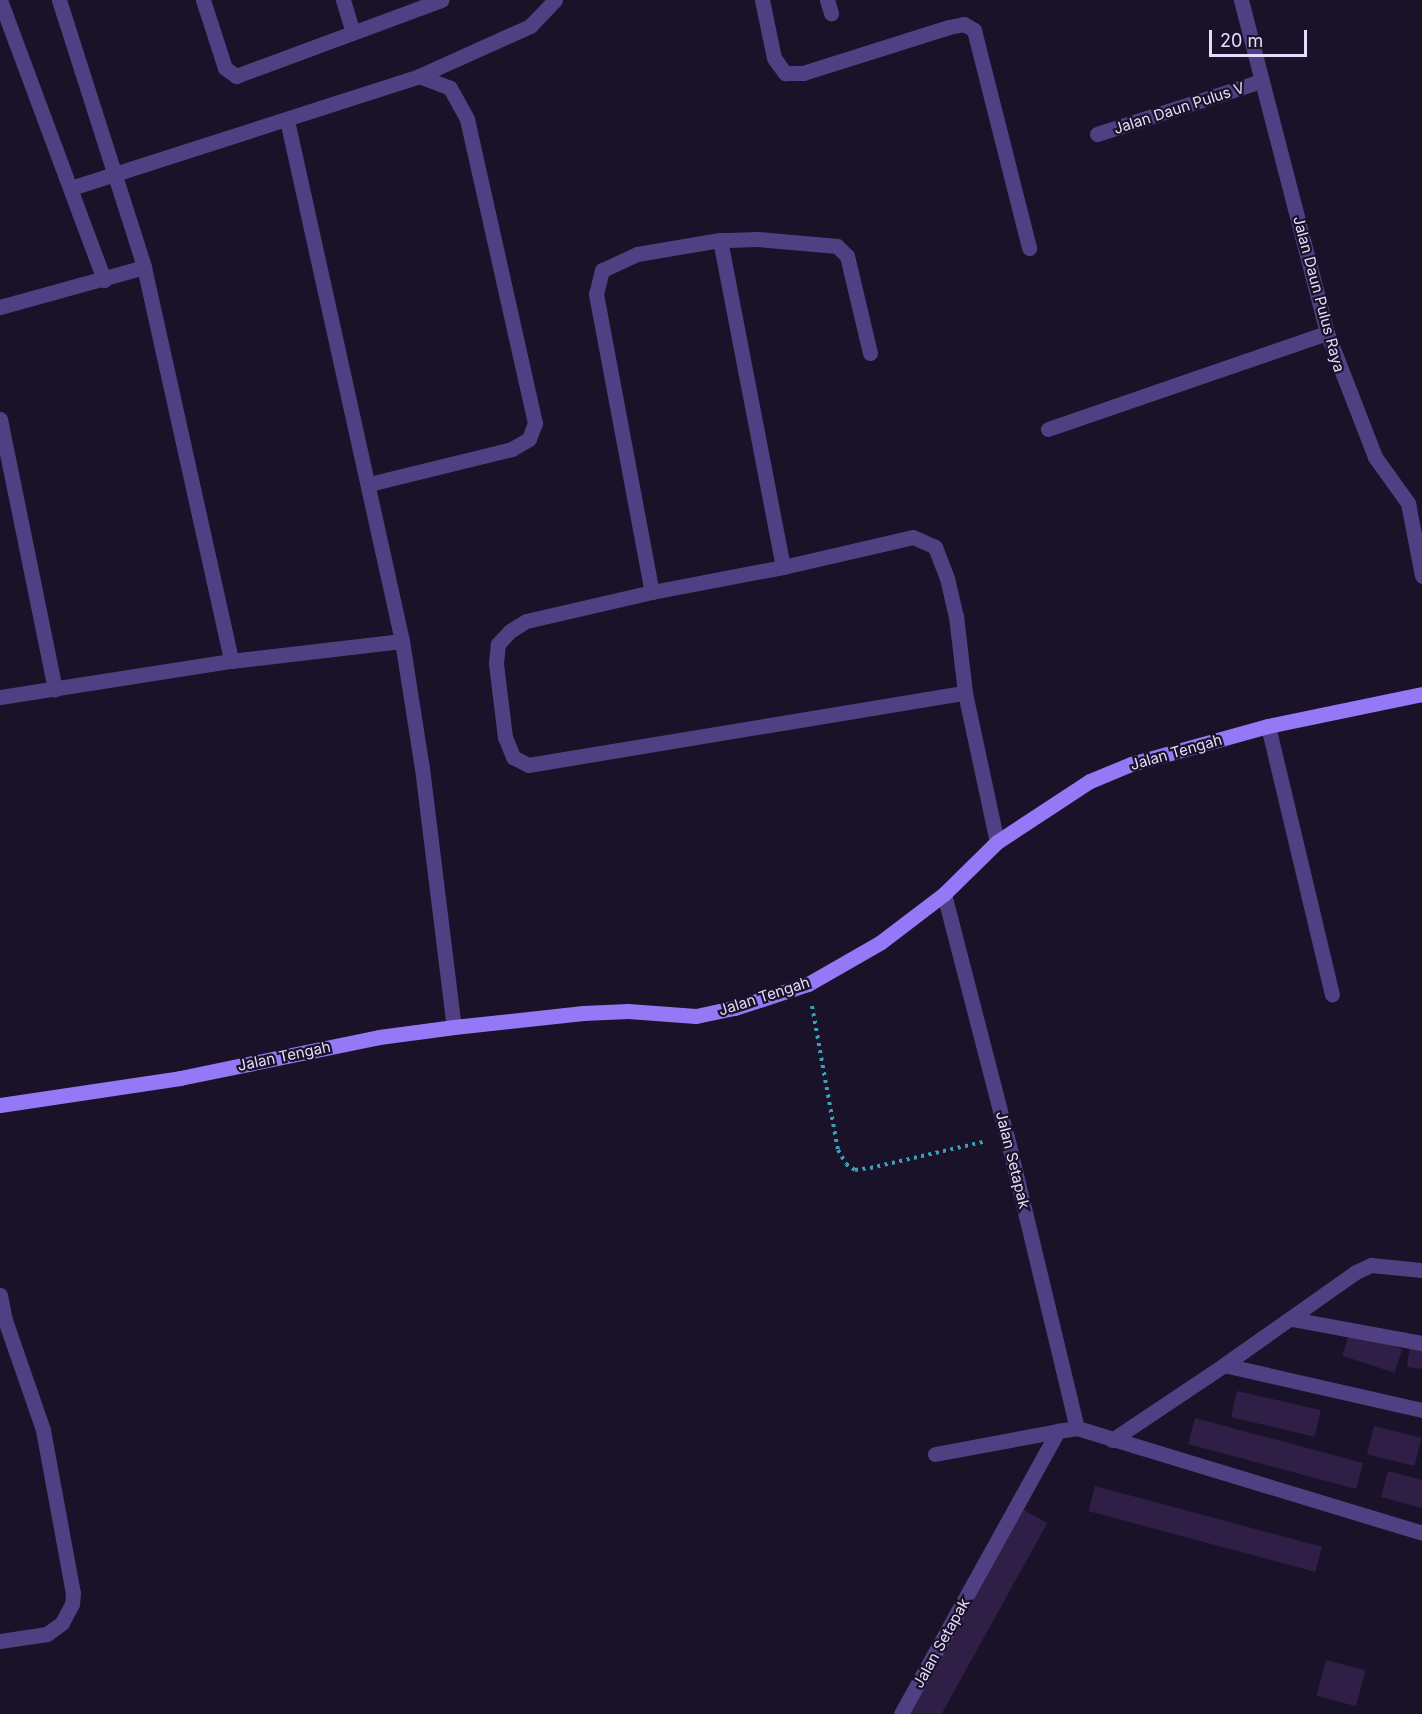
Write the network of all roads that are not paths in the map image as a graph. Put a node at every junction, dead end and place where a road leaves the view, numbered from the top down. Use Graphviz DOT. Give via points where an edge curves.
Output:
graph roads {
  1 [pos="0,0"];
  2 [pos="59,0"];
  3 [pos="203,0"];
  4 [pos="343,0"];
  5 [pos="441,0"];
  6 [pos="555,0"];
  7 [pos="762,0"];
  8 [pos="1241,0"];
  9 [pos="353,32"];
  10 [pos="419,76"];
  11 [pos="1261,81"];
  12 [pos="287,120"];
  13 [pos="1097,134"];
  14 [pos="116,173"];
  15 [pos="71,188"];
  16 [pos="720,240"];
  17 [pos="1029,248"];
  18 [pos="144,267"];
  19 [pos="104,280"];
  20 [pos="0,307"];
  21 [pos="1327,333"];
  22 [pos="870,353"];
  23 [pos="0,419"];
  24 [pos="1048,429"];
  25 [pos="369,484"];
  26 [pos="783,567"];
  27 [pos="1422,576"];
  28 [pos="652,592"];
  29 [pos="402,641"];
  30 [pos="231,661"];
  31 [pos="55,689"];
  32 [pos="965,693"];
  33 [pos="1422,694"];
  34 [pos="0,697"];
  35 [pos="1268,726"];
  36 [pos="997,842"];
  37 [pos="944,894"];
  38 [pos="1332,994"];
  39 [pos="454,1027"];
  40 [pos="0,1105"];
  41 [pos="1422,1270"];
  42 [pos="0,1295"];
  43 [pos="1292,1318"];
  44 [pos="1422,1343"];
  45 [pos="1224,1365"];
  46 [pos="1422,1410"];
  47 [pos="1077,1428"];
  48 [pos="1058,1431"];
  49 [pos="1112,1440"];
  50 [pos="935,1454"];
  51 [pos="1422,1533"];
  52 [pos="0,1641"];
  53 [pos="902,1714"];
  1 -- 15 [label="street"];
  2 -- 14 [label="street"];
  3 -- 9 [label="street" via="225,68 236,76"];
  4 -- 9 [label="street"];
  5 -- 9 [label="street"];
  6 -- 10 [label="street" via="530,26"];
  7 -- 17 [label="street" via="774,58 785,73 803,73 964,24 974,30"];
  8 -- 11 [label="street, Jalan Daun Pulus Raya"];
  10 -- 12 [label="street"];
  10 -- 25 [label="street" via="450,88 467,119 536,423 529,439 512,449"];
  11 -- 13 [label="street, Jalan Daun Pulus V"];
  11 -- 21 [label="street, Jalan Daun Pulus Raya"];
  12 -- 14 [label="street"];
  12 -- 25 [label="street"];
  14 -- 15 [label="street"];
  14 -- 18 [label="street"];
  15 -- 19 [label="street"];
  16 -- 22 [label="street" via="837,246 848,256"];
  16 -- 26 [label="street"];
  16 -- 28 [label="street" via="628,258 602,270 596,294"];
  18 -- 19 [label="street"];
  18 -- 30 [label="street"];
  19 -- 20 [label="street"];
  21 -- 24 [label="street"];
  21 -- 27 [label="street, Jalan Daun Pulus Raya" via="1375,457 1408,503"];
  23 -- 31 [label="street"];
  25 -- 29 [label="street"];
  26 -- 28 [label="street"];
  26 -- 32 [label="street" via="913,537 935,547 956,616"];
  28 -- 32 [label="street" via="526,621 498,645 496,664 506,737 513,757 528,765"];
  29 -- 30 [label="street"];
  29 -- 39 [label="street"];
  30 -- 31 [label="street"];
  31 -- 34 [label="street"];
  32 -- 36 [label="street"];
  33 -- 35 [label="main road, Jalan Tengah"];
  35 -- 36 [label="main road, Jalan Tengah" via="1131,764 1090,781"];
  35 -- 38 [label="street"];
  36 -- 37 [label="main road, Jalan Tengah"];
  37 -- 39 [label="main road, Jalan Tengah" via="880,942 808,984 735,1008 696,1016 583,1012"];
  37 -- 47 [label="street, Jalan Setapak"];
  39 -- 40 [label="main road, Jalan Tengah"];
  41 -- 43 [label="street" via="1371,1265"];
  42 -- 52 [label="street" via="43,1430 73,1593 62,1623 47,1634"];
  43 -- 44 [label="street"];
  43 -- 45 [label="street"];
  45 -- 46 [label="street"];
  45 -- 49 [label="street"];
  47 -- 48 [label="street"];
  47 -- 49 [label="street"];
  48 -- 50 [label="street"];
  48 -- 53 [label="street, Jalan Setapak"];
  49 -- 51 [label="street"];
}
